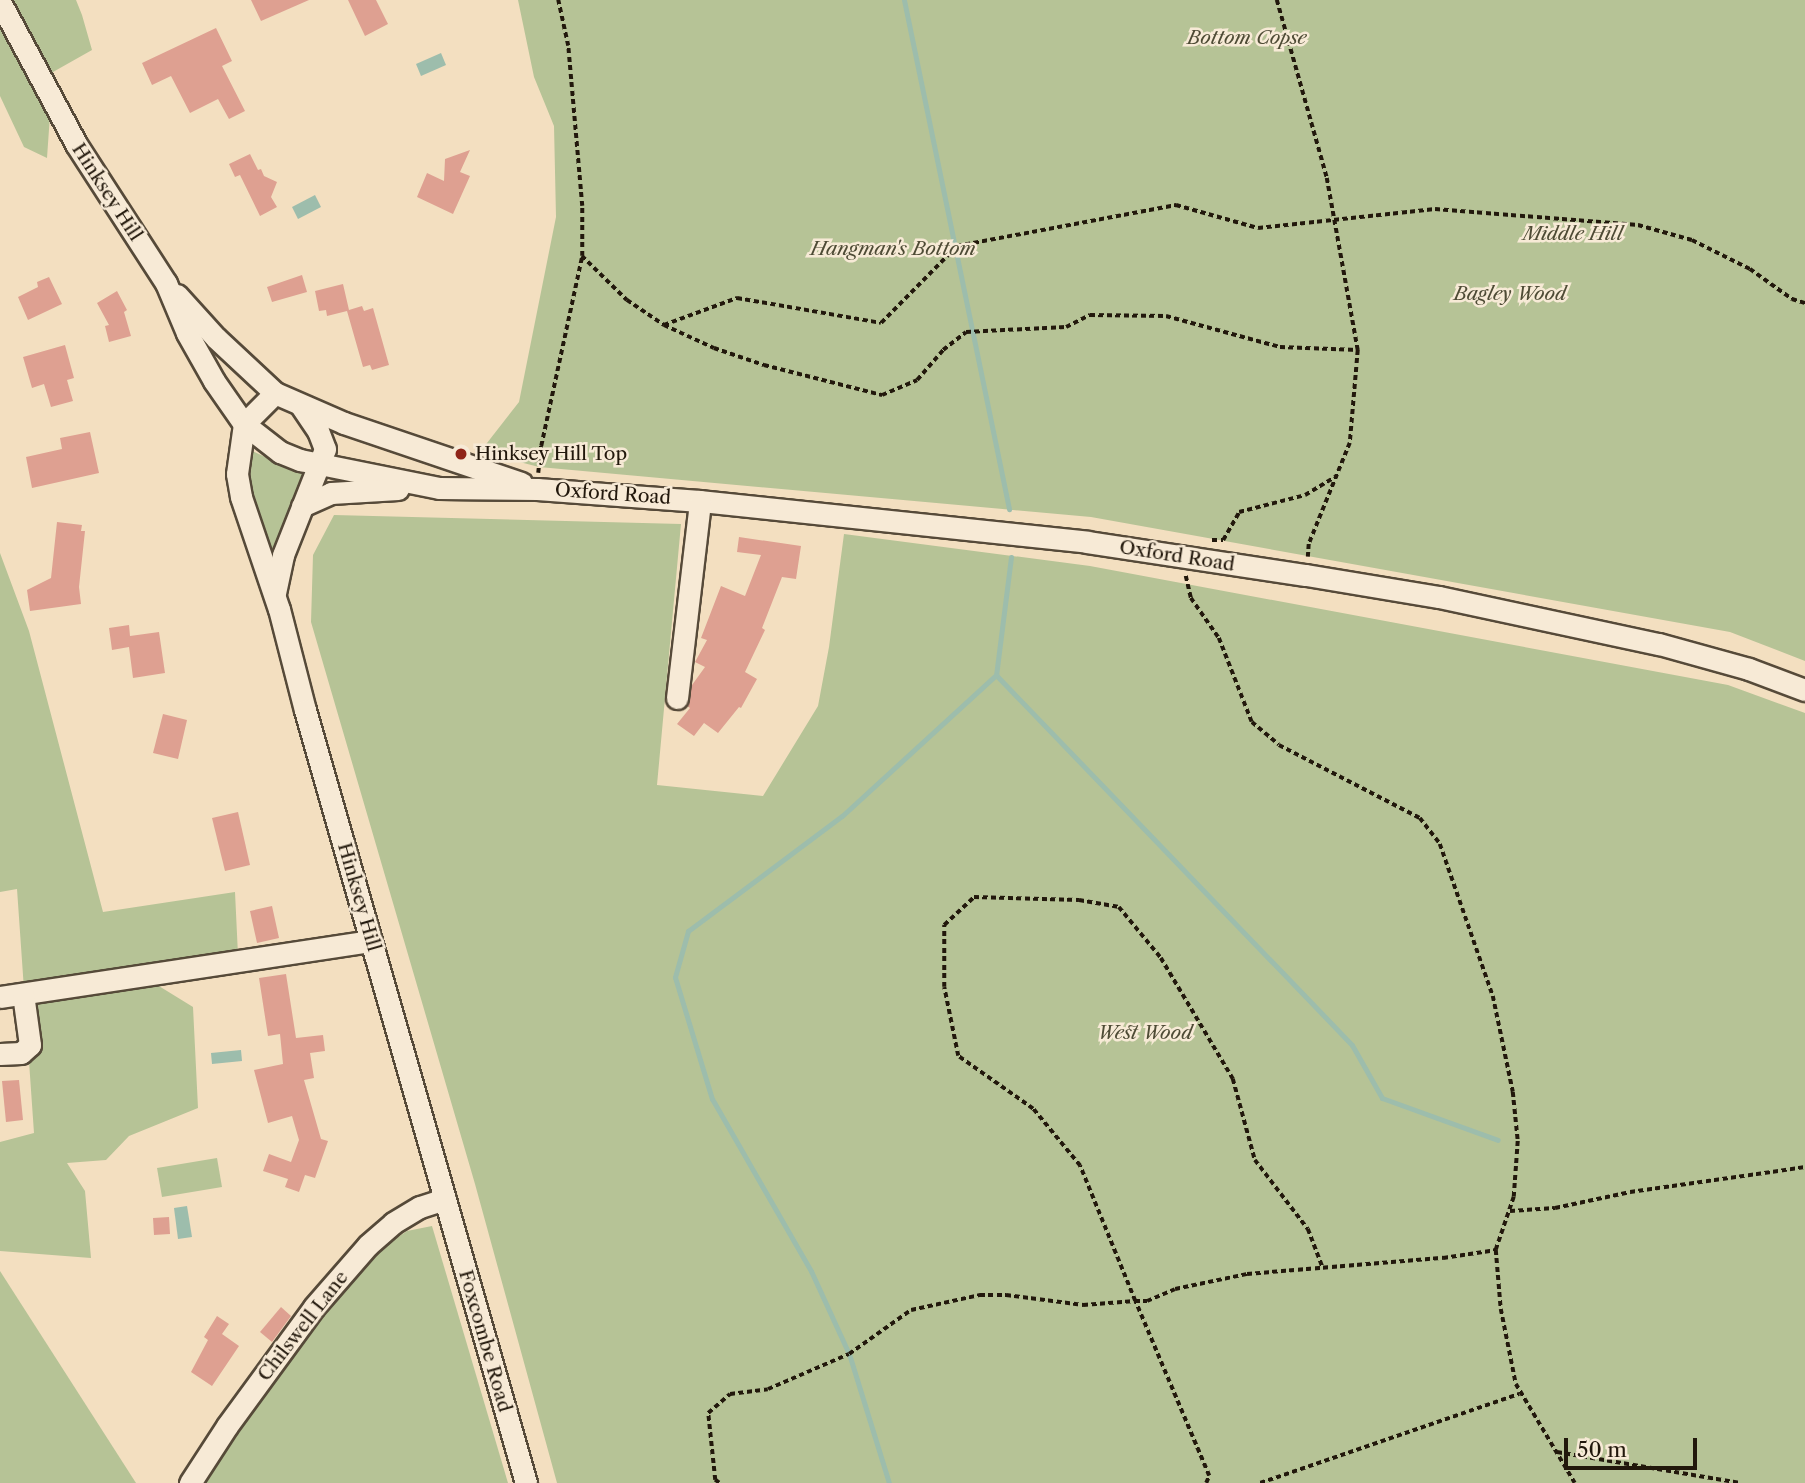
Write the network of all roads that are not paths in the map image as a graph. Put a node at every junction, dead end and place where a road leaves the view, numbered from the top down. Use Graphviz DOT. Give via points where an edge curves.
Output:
graph roads {
  1 [pos="0,2"];
  2 [pos="166,283"];
  3 [pos="215,381"];
  4 [pos="275,393"];
  5 [pos="301,406"];
  6 [pos="244,424"];
  7 [pos="320,465"];
  8 [pos="439,488"];
  9 [pos="537,489"];
  10 [pos="700,501"];
  11 [pos="302,506"];
  12 [pos="275,595"];
  13 [pos="1805,690"];
  14 [pos="677,698"];
  15 [pos="371,941"];
  16 [pos="23,994"];
  17 [pos="0,997"];
  18 [pos="0,1054"];
  19 [pos="445,1199"];
  20 [pos="190,1483"];
  21 [pos="526,1483"];
  1 -- 2 [label="street, Hinksey Hill" via="76,144"];
  2 -- 3 [label="street, Hinksey Hill" via="187,333"];
  2 -- 4 [label="street, Oxford Road"];
  3 -- 6 [label="street, Oxford Road"];
  4 -- 5 [label="street, Oxford Road"];
  4 -- 6 [label="street"];
  5 -- 7 [label="street" via="325,449"];
  5 -- 9 [label="street, Oxford Road"];
  6 -- 7 [label="street, Oxford Road" via="280,452"];
  6 -- 12 [label="street, Hinksey Hill" via="237,458 241,497"];
  7 -- 8 [label="street, Oxford Road"];
  7 -- 11 [label="street, Hinksey Hill"];
  8 -- 9 [label="street, Oxford Road"];
  8 -- 11 [label="street, Oxford Road" via="331,492"];
  9 -- 10 [label="street, Oxford Road"];
  10 -- 13 [label="street, Oxford Road" via="1087,542 1438,597 1659,644 1749,668"];
  10 -- 14 [label="street"];
  11 -- 12 [label="street, Hinksey Hill" via="282,555"];
  12 -- 15 [label="street, Hinksey Hill"];
  15 -- 16 [label="street"];
  15 -- 19 [label="street, Hinksey Hill"];
  16 -- 17 [label="street"];
  16 -- 18 [label="street" via="30,1045 21,1053"];
  19 -- 20 [label="street, Chilswell Lane" via="393,1223 368,1245 314,1307"];
  19 -- 21 [label="street, Foxcombe Road"];
}
